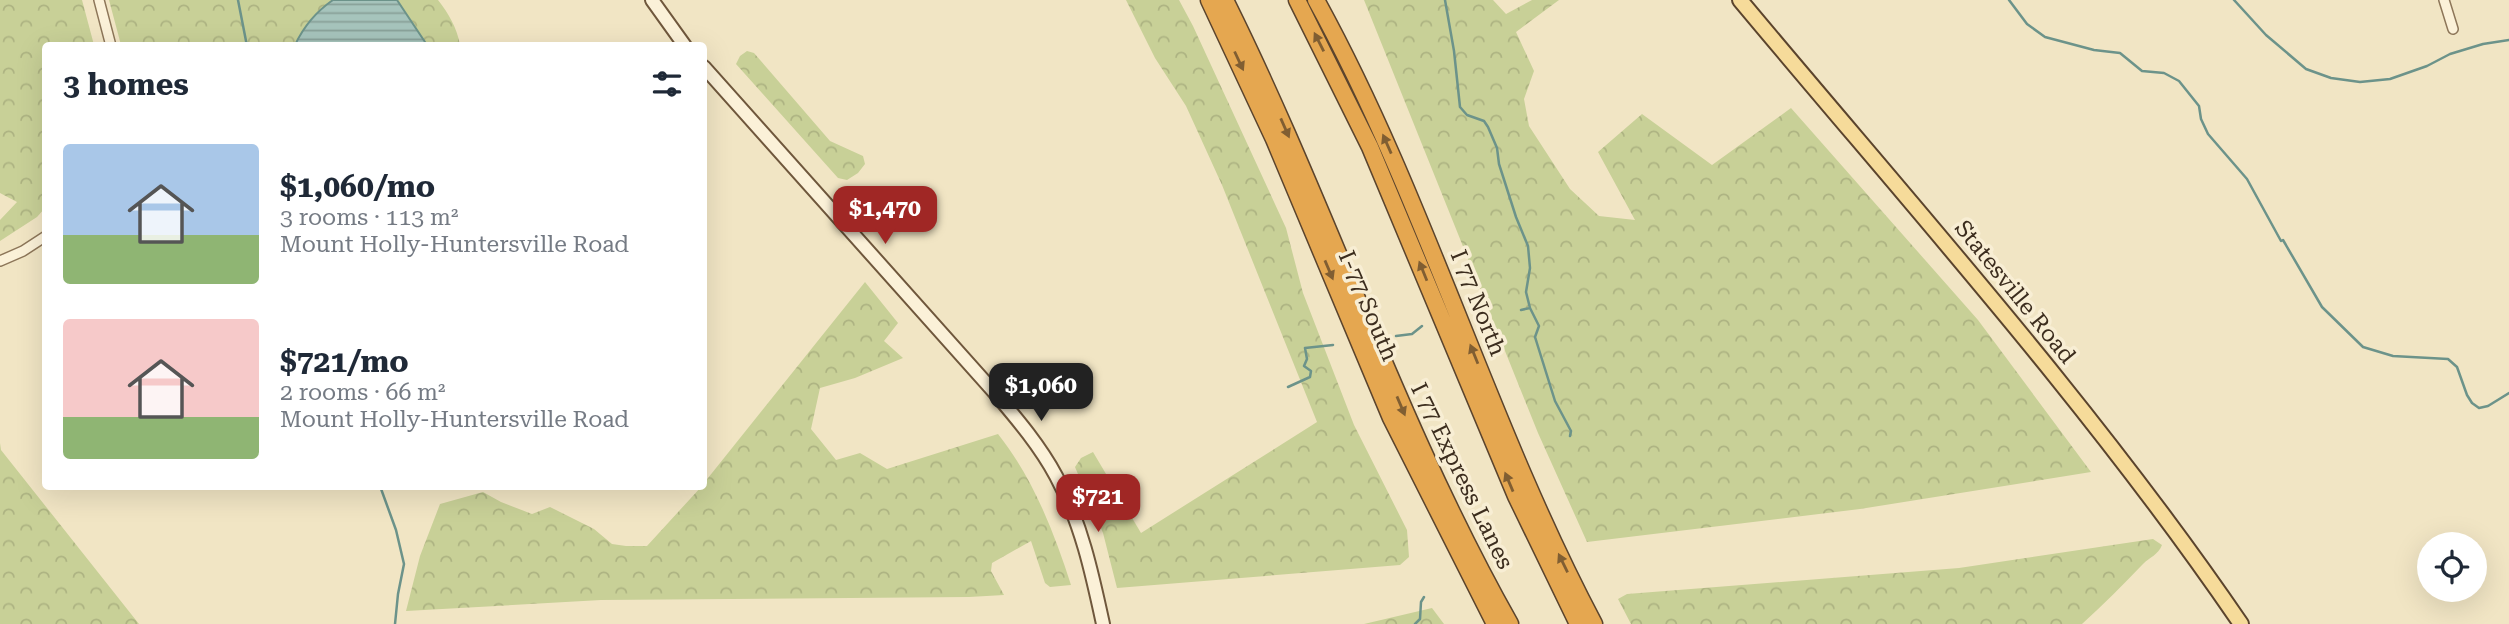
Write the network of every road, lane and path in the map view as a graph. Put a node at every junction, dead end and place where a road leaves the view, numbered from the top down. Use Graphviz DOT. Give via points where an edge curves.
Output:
graph roads {
  1 [pos="99,0"];
  2 [pos="652,0"];
  3 [pos="1209,0"];
  4 [pos="1225,0"];
  5 [pos="1297,0"];
  6 [pos="1316,0"];
  7 [pos="1740,0"];
  8 [pos="2444,0"];
  9 [pos="2453,29"];
  10 [pos="110,42"];
  11 [pos="682,42"];
  12 [pos="707,70"];
  13 [pos="42,239"];
  14 [pos="0,261"];
  15 [pos="1103,624"];
  16 [pos="1495,624"];
  17 [pos="1510,624"];
  18 [pos="1578,624"];
  19 [pos="1594,624"];
  20 [pos="2241,624"];
  1 -- 10 [label="street"];
  2 -- 11 [label="main road"];
  3 -- 16 [label="highway, I-77 South, one-way" via="1274,139 1391,418"];
  4 -- 17 [label="highway, I 77 Express Lanes, one-way" via="1287,133 1423,456"];
  18 -- 5 [label="highway, I 77 Express Lanes, one-way" via="1516,496 1370,147"];
  19 -- 6 [label="highway, I 77 North, one-way" via="1529,491 1395,161"];
  7 -- 20 [label="main road, Statesville Road" via="2102,433"];
  8 -- 9 [label="street"];
  12 -- 15 [label="main road" via="995,393 1037,447 1062,488 1078,528"];
  13 -- 14 [label="street"];
}
